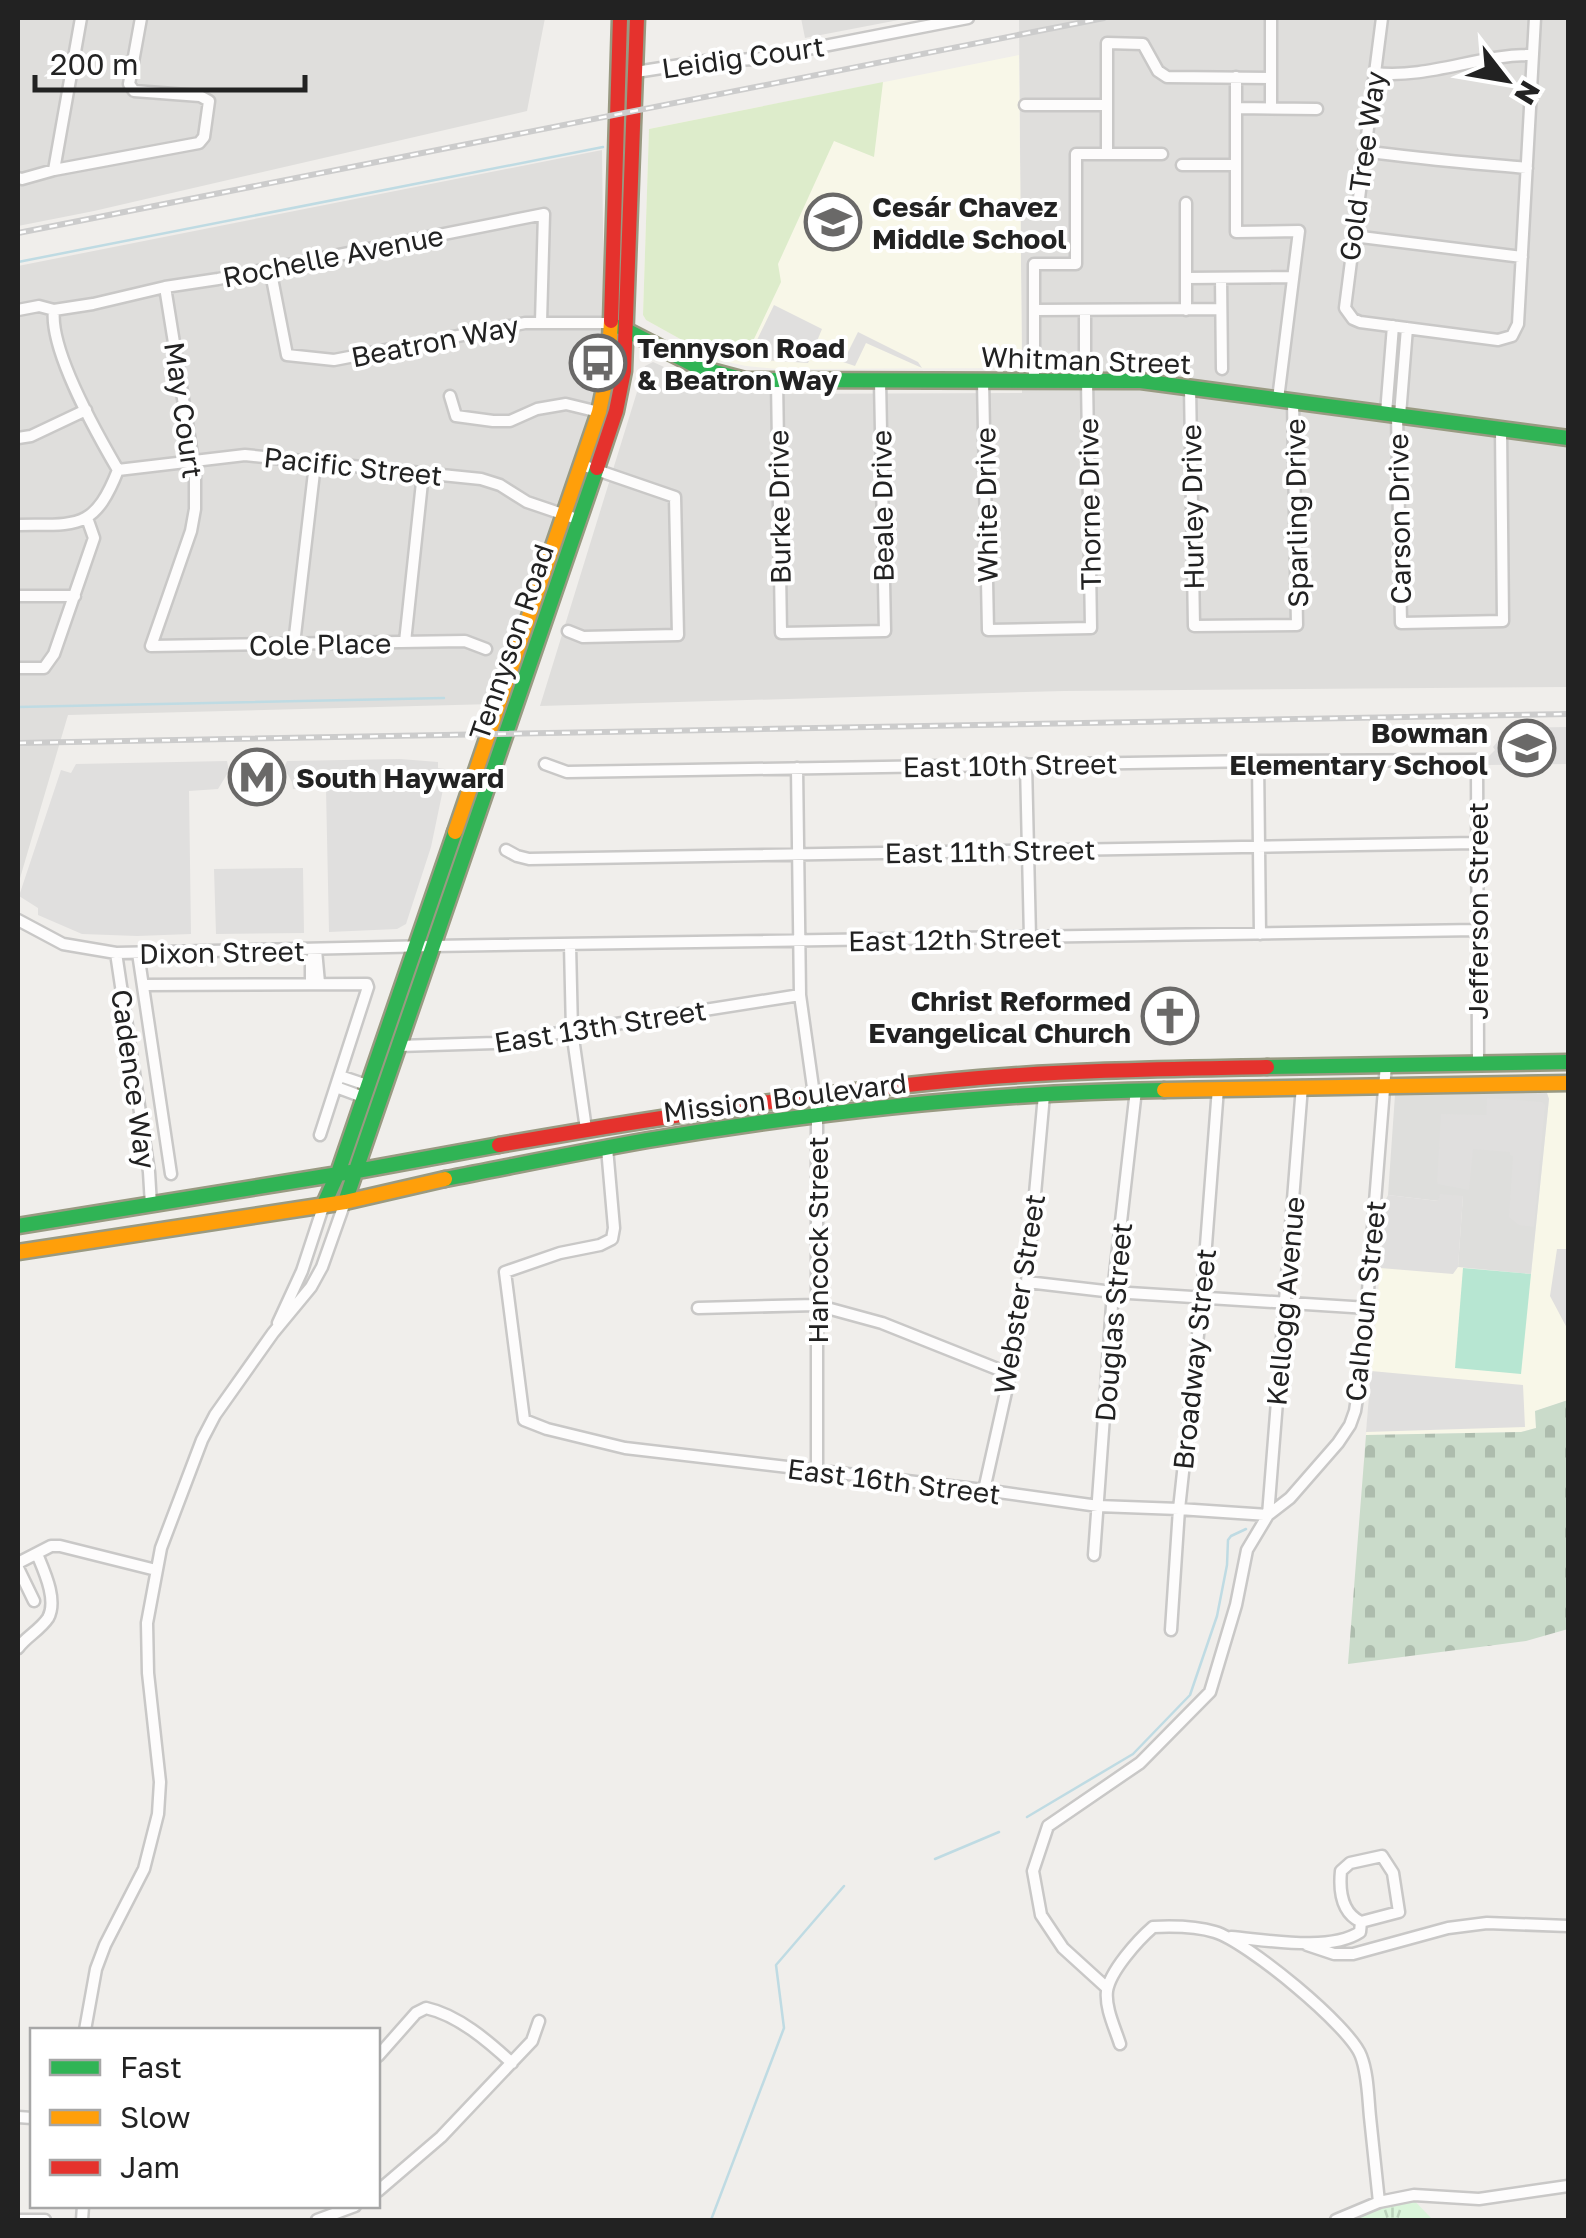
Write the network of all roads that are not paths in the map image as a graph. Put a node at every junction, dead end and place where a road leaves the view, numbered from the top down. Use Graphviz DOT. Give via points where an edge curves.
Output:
graph roads {
  1 [pos="81,18"];
  2 [pos="141,18"];
  3 [pos="620,18"];
  4 [pos="637,18"];
  5 [pos="968,18"];
  6 [pos="1271,18"];
  7 [pos="1382,18"];
  8 [pos="1535,18"];
  9 [pos="1533,55"];
  10 [pos="636,72"];
  11 [pos="1374,73"];
  12 [pos="1236,77"];
  13 [pos="1271,78"];
  14 [pos="1025,106"];
  15 [pos="1107,106"];
  16 [pos="1271,107"];
  17 [pos="1236,108"];
  18 [pos="1317,109"];
  19 [pos="1364,151"];
  20 [pos="1107,154"];
  21 [pos="1162,154"];
  22 [pos="1236,165"];
  23 [pos="1182,166"];
  24 [pos="1527,168"];
  25 [pos="54,170"];
  26 [pos="18,178"];
  27 [pos="1186,203"];
  28 [pos="1353,236"];
  29 [pos="1522,257"];
  30 [pos="270,268"];
  31 [pos="1293,277"];
  32 [pos="1186,278"];
  33 [pos="1221,278"];
  34 [pos="166,287"];
  35 [pos="18,310"];
  36 [pos="54,310"];
  37 [pos="1034,310"];
  38 [pos="1085,310"];
  39 [pos="1186,310"];
  40 [pos="1222,310"];
  41 [pos="542,322"];
  42 [pos="612,324"];
  43 [pos="1393,326"];
  44 [pos="1408,328"];
  45 [pos="627,330"];
  46 [pos="1085,361"];
  47 [pos="1222,369"];
  48 [pos="983,380"];
  49 [pos="1034,380"];
  50 [pos="1087,380"];
  51 [pos="777,381"];
  52 [pos="880,381"];
  53 [pos="1190,387"];
  54 [pos="450,396"];
  55 [pos="1286,400"];
  56 [pos="86,410"];
  57 [pos="599,412"];
  58 [pos="1394,414"];
  59 [pos="1501,430"];
  60 [pos="18,438"];
  61 [pos="1568,438"];
  62 [pos="192,460"];
  63 [pos="315,464"];
  64 [pos="589,468"];
  65 [pos="118,470"];
  66 [pos="423,473"];
  67 [pos="87,518"];
  68 [pos="572,518"];
  69 [pos="18,524"];
  70 [pos="18,596"];
  71 [pos="75,596"];
  72 [pos="1297,625"];
  73 [pos="988,630"];
  74 [pos="568,631"];
  75 [pos="781,633"];
  76 [pos="406,642"];
  77 [pos="294,644"];
  78 [pos="151,646"];
  79 [pos="486,649"];
  80 [pos="18,668"];
  81 [pos="1476,760"];
  82 [pos="1258,761"];
  83 [pos="545,764"];
  84 [pos="1026,764"];
  85 [pos="797,768"];
  86 [pos="1476,843"];
  87 [pos="1260,846"];
  88 [pos="506,850"];
  89 [pos="1028,850"];
  90 [pos="798,854"];
  91 [pos="18,920"];
  92 [pos="1477,930"];
  93 [pos="1260,934"];
  94 [pos="1030,938"];
  95 [pos="800,942"];
  96 [pos="433,946"];
  97 [pos="570,946"];
  98 [pos="415,947"];
  99 [pos="316,950"];
  100 [pos="116,953"];
  101 [pos="138,953"];
  102 [pos="315,983"];
  103 [pos="143,985"];
  104 [pos="800,995"];
  105 [pos="572,1031"];
  106 [pos="399,1046"];
  107 [pos="1478,1062"];
  108 [pos="1562,1062"];
  109 [pos="1386,1064"];
  110 [pos="338,1081"];
  111 [pos="1562,1083"];
  112 [pos="1385,1085"];
  113 [pos="1302,1086"];
  114 [pos="1218,1088"];
  115 [pos="1136,1090"];
  116 [pos="365,1091"];
  117 [pos="1044,1095"];
  118 [pos="814,1096"];
  119 [pos="817,1116"];
  120 [pos="586,1129"];
  121 [pos="320,1135"];
  122 [pos="608,1148"];
  123 [pos="357,1171"];
  124 [pos="338,1173"];
  125 [pos="171,1174"];
  126 [pos="345,1202"];
  127 [pos="151,1204"];
  128 [pos="324,1204"];
  129 [pos="18,1226"];
  130 [pos="18,1252"];
  131 [pos="1027,1282"];
  132 [pos="1113,1292"];
  133 [pos="1202,1298"];
  134 [pos="1285,1302"];
  135 [pos="816,1305"];
  136 [pos="698,1308"];
  137 [pos="1368,1308"];
  138 [pos="273,1332"];
  139 [pos="1010,1374"];
  140 [pos="817,1472"];
  141 [pos="984,1490"];
  142 [pos="1098,1506"];
  143 [pos="1179,1508"];
  144 [pos="1268,1515"];
  145 [pos="37,1554"];
  146 [pos="1094,1555"];
  147 [pos="18,1566"];
  148 [pos="156,1570"];
  149 [pos="34,1601"];
  150 [pos="1171,1630"];
  151 [pos="18,1648"];
  152 [pos="1361,1922"];
  153 [pos="1568,1926"];
  154 [pos="1225,1936"];
  155 [pos="1296,1942"];
  156 [pos="1107,1988"];
  157 [pos="538,2020"];
  158 [pos="88,2028"];
  159 [pos="1120,2044"];
  160 [pos="380,2054"];
  161 [pos="512,2062"];
  162 [pos="1568,2186"];
  163 [pos="380,2189"];
  164 [pos="1378,2202"];
  165 [pos="350,2208"];
  166 [pos="18,2220"];
  167 [pos="46,2220"];
  168 [pos="318,2220"];
  169 [pos="1336,2220"];
  1 -- 25 [label="street"];
  2 -- 25 [label="street" via="129,84 134,91 209,100 204,137"];
  3 -- 42 [label="main road, Tennyson Road"];
  4 -- 10 [label="main road, Tennyson Road"];
  5 -- 10 [label="street, Leidig Court" via="756,59"];
  6 -- 13 [label="street"];
  7 -- 11 [label="street, Gold Tree Way"];
  8 -- 9 [label="street"];
  9 -- 11 [label="street"];
  9 -- 24 [label="street"];
  10 -- 45 [label="main road, Tennyson Road"];
  11 -- 19 [label="street, Gold Tree Way"];
  12 -- 13 [label="street"];
  12 -- 15 [label="street" via="1162,76 1143,44 1107,43"];
  12 -- 17 [label="street"];
  13 -- 16 [label="street"];
  14 -- 15 [label="street"];
  15 -- 20 [label="street"];
  16 -- 17 [label="street"];
  16 -- 18 [label="street"];
  17 -- 22 [label="street"];
  19 -- 24 [label="street"];
  19 -- 28 [label="street, Gold Tree Way"];
  20 -- 21 [label="street"];
  20 -- 37 [label="street" via="1076,154 1076,264 1034,264"];
  22 -- 23 [label="street"];
  22 -- 31 [label="street, Sparling Drive" via="1236,232 1299,231"];
  24 -- 29 [label="street"];
  25 -- 26 [label="street"];
  27 -- 32 [label="street"];
  28 -- 29 [label="street"];
  28 -- 43 [label="street, Gold Tree Way" via="1348,314"];
  29 -- 44 [label="street" via="1512,336 1498,340"];
  30 -- 34 [label="street, Rochelle Avenue"];
  30 -- 41 [label="street, Beatron Way" via="287,355 349,358"];
  30 -- 41 [label="street, Rochelle Avenue" via="544,214"];
  31 -- 33 [label="street"];
  31 -- 55 [label="street, Sparling Drive"];
  32 -- 33 [label="street"];
  32 -- 39 [label="street"];
  33 -- 40 [label="street"];
  34 -- 36 [label="street, Rochelle Avenue"];
  34 -- 62 [label="street, May Court"];
  35 -- 36 [label="street, Rochelle Avenue"];
  36 -- 56 [label="street" via="62,358"];
  37 -- 38 [label="street"];
  37 -- 49 [label="street"];
  38 -- 39 [label="street"];
  38 -- 46 [label="street"];
  39 -- 40 [label="street"];
  40 -- 47 [label="street"];
  41 -- 42 [label="street, Beatron Way"];
  42 -- 45 [label="main road, Whitman Street"];
  42 -- 57 [label="main road, Tennyson Road"];
  43 -- 44 [label="street"];
  43 -- 58 [label="street, Carson Drive"];
  44 -- 58 [label="street, Carson Drive"];
  45 -- 51 [label="main road, Whitman Street" via="714,374"];
  45 -- 64 [label="main road, Tennyson Road" via="621,391"];
  48 -- 49 [label="main road, Whitman Street"];
  48 -- 52 [label="main road, Whitman Street"];
  48 -- 73 [label="street, White Drive"];
  49 -- 50 [label="main road, Whitman Street"];
  50 -- 53 [label="main road, Whitman Street"];
  50 -- 73 [label="street, Thorne Drive" via="1091,628"];
  51 -- 52 [label="main road, Whitman Street"];
  51 -- 75 [label="street, Burke Drive"];
  52 -- 75 [label="street, Beale Drive" via="885,631"];
  53 -- 55 [label="main road, Whitman Street"];
  53 -- 72 [label="street, Hurley Drive" via="1194,626"];
  54 -- 57 [label="street" via="456,416 493,421 566,404"];
  55 -- 58 [label="main road, Whitman Street"];
  55 -- 72 [label="street, Sparling Drive"];
  56 -- 60 [label="street"];
  56 -- 65 [label="street"];
  57 -- 64 [label="main road, Tennyson Road"];
  58 -- 59 [label="main road, Whitman Street"];
  58 -- 59 [label="street, Carson Drive" via="1401,623 1504,622"];
  59 -- 61 [label="main road, Whitman Street"];
  62 -- 63 [label="street, Pacific Street" via="246,456"];
  62 -- 65 [label="street, Pacific Street"];
  62 -- 78 [label="street, May Court" via="196,509"];
  63 -- 66 [label="street, Pacific Street"];
  63 -- 77 [label="street"];
  64 -- 68 [label="main road, Tennyson Road"];
  64 -- 74 [label="street" via="675,497 678,636 582,637"];
  65 -- 67 [label="street" via="104,501"];
  66 -- 68 [label="street, Pacific Street" via="491,481"];
  66 -- 76 [label="street"];
  67 -- 69 [label="street"];
  67 -- 71 [label="street" via="94,538"];
  68 -- 96 [label="main road, Tennyson Road"];
  68 -- 98 [label="main road, Tennyson Road"];
  70 -- 71 [label="street"];
  71 -- 80 [label="street" via="44,668"];
  76 -- 77 [label="street, Cole Place"];
  76 -- 79 [label="street, Cole Place" via="466,641"];
  77 -- 78 [label="street, Cole Place"];
  81 -- 82 [label="street, East 10th Street"];
  81 -- 86 [label="street, Jefferson Street"];
  82 -- 84 [label="street, East 10th Street"];
  82 -- 87 [label="street"];
  83 -- 85 [label="street, East 10th Street" via="567,772"];
  84 -- 85 [label="street, East 10th Street"];
  84 -- 89 [label="street"];
  85 -- 90 [label="street, Hancock Street"];
  86 -- 87 [label="street, East 11th Street"];
  86 -- 92 [label="street, Jefferson Street"];
  87 -- 89 [label="street, East 11th Street"];
  87 -- 93 [label="street"];
  88 -- 90 [label="street, East 11th Street" via="529,859"];
  89 -- 90 [label="street, East 11th Street"];
  89 -- 94 [label="street"];
  90 -- 95 [label="street, Hancock Street"];
  91 -- 100 [label="street, Dixon Street" via="63,944"];
  92 -- 93 [label="street, East 12th Street"];
  92 -- 107 [label="street, Jefferson Street"];
  93 -- 94 [label="street, East 12th Street"];
  94 -- 95 [label="street, East 12th Street"];
  95 -- 97 [label="street, East 12th Street"];
  95 -- 104 [label="street, Hancock Street"];
  96 -- 97 [label="street, East 12th Street"];
  96 -- 98 [label="street, Dixon Street"];
  96 -- 106 [label="main road, Tennyson Road"];
  97 -- 105 [label="street"];
  98 -- 99 [label="street, Dixon Street"];
  98 -- 116 [label="main road, Tennyson Road"];
  99 -- 101 [label="street, Dixon Street"];
  99 -- 102 [label="street"];
  100 -- 101 [label="street, Dixon Street"];
  100 -- 127 [label="street, Cadence Way"];
  101 -- 103 [label="street"];
  102 -- 103 [label="street"];
  102 -- 110 [label="street" via="368,987"];
  103 -- 125 [label="street"];
  104 -- 105 [label="street, East 13th Street"];
  104 -- 118 [label="street, Hancock Street"];
  105 -- 106 [label="street, East 13th Street" via="482,1044"];
  105 -- 120 [label="street"];
  106 -- 123 [label="main road, Tennyson Road"];
  107 -- 108 [label="main road, Mission Boulevard"];
  107 -- 109 [label="main road, Mission Boulevard"];
  108 -- 111 [label="main road"];
  109 -- 112 [label="street, Calhoun Street"];
  109 -- 118 [label="main road, Mission Boulevard" via="1106,1071"];
  110 -- 116 [label="street"];
  110 -- 121 [label="street"];
  111 -- 112 [label="main road, Mission Boulevard"];
  112 -- 113 [label="main road, Mission Boulevard"];
  112 -- 137 [label="street, Calhoun Street"];
  113 -- 114 [label="main road, Mission Boulevard"];
  113 -- 134 [label="street, Kellogg Avenue"];
  114 -- 115 [label="main road, Mission Boulevard"];
  114 -- 133 [label="street, Broadway Street"];
  115 -- 117 [label="main road, Mission Boulevard"];
  115 -- 132 [label="street, Douglas Street"];
  116 -- 124 [label="main road, Tennyson Road"];
  117 -- 119 [label="main road, Mission Boulevard"];
  117 -- 131 [label="street, Webster Street"];
  118 -- 119 [label="street, Hancock Street"];
  118 -- 120 [label="main road, Mission Boulevard"];
  119 -- 122 [label="main road, Mission Boulevard"];
  119 -- 135 [label="street, Hancock Street"];
  120 -- 123 [label="main road, Mission Boulevard"];
  122 -- 126 [label="main road, Mission Boulevard"];
  122 -- 140 [label="street, East 16th Street" via="612,1240 505,1272 524,1420 626,1448"];
  123 -- 124 [label="main road, Mission Boulevard"];
  123 -- 126 [label="main road, Tennyson Road"];
  124 -- 127 [label="main road, Mission Boulevard"];
  124 -- 128 [label="main road, Tennyson Road"];
  126 -- 128 [label="main road, Mission Boulevard"];
  126 -- 138 [label="street, Tennyson Road" via="319,1274"];
  127 -- 129 [label="main road, Mission Boulevard"];
  128 -- 130 [label="main road, Mission Boulevard"];
  128 -- 138 [label="street, Tennyson Road"];
  131 -- 132 [label="street"];
  131 -- 139 [label="street, Webster Street"];
  132 -- 133 [label="street"];
  132 -- 142 [label="street, Douglas Street"];
  133 -- 134 [label="street"];
  133 -- 143 [label="street, Broadway Street"];
  134 -- 137 [label="street"];
  134 -- 144 [label="street, Kellogg Avenue"];
  135 -- 136 [label="street"];
  135 -- 139 [label="street" via="882,1322"];
  135 -- 140 [label="street, Hancock Street"];
  137 -- 144 [label="street, Calhoun Street" via="1350,1425"];
  138 -- 148 [label="street, Tennyson Road" via="215,1415"];
  139 -- 141 [label="street, Webster Street"];
  140 -- 141 [label="street, East 16th Street"];
  141 -- 142 [label="street, East 16th Street"];
  142 -- 143 [label="street, East 16th Street"];
  142 -- 146 [label="street, Douglas Street"];
  143 -- 144 [label="street, East 16th Street"];
  143 -- 150 [label="street, Broadway Street"];
  144 -- 156 [label="street, Calhoun Street" via="1246,1550 1210,1692 1140,1763 1048,1826 1033,1871 1040,1915 1063,1948"];
  145 -- 147 [label="street"];
  145 -- 148 [label="street" via="60,1546"];
  145 -- 151 [label="street" via="50,1613"];
  147 -- 149 [label="street"];
  148 -- 158 [label="street, Tennyson Road" via="147,1657 158,1814 144,1869 105,1945"];
  152 -- 152 [label="street" via="1399,1912 1393,1874 1382,1856 1342,1871 1342,1899 1350,1917"];
  152 -- 155 [label="street" via="1360,1932 1344,1940"];
  153 -- 155 [label="street" via="1488,1923 1353,1954"];
  154 -- 155 [label="street"];
  154 -- 156 [label="street" via="1154,1927"];
  154 -- 164 [label="street" via="1329,2014 1356,2044"];
  156 -- 159 [label="street"];
  157 -- 161 [label="street" via="532,2041"];
  160 -- 161 [label="street" via="426,2008 488,2041"];
  161 -- 163 [label="street"];
  162 -- 164 [label="street" via="1479,2199 1414,2195"];
  164 -- 169 [label="street"];
  165 -- 168 [label="street"];
  166 -- 167 [label="street"];
}
